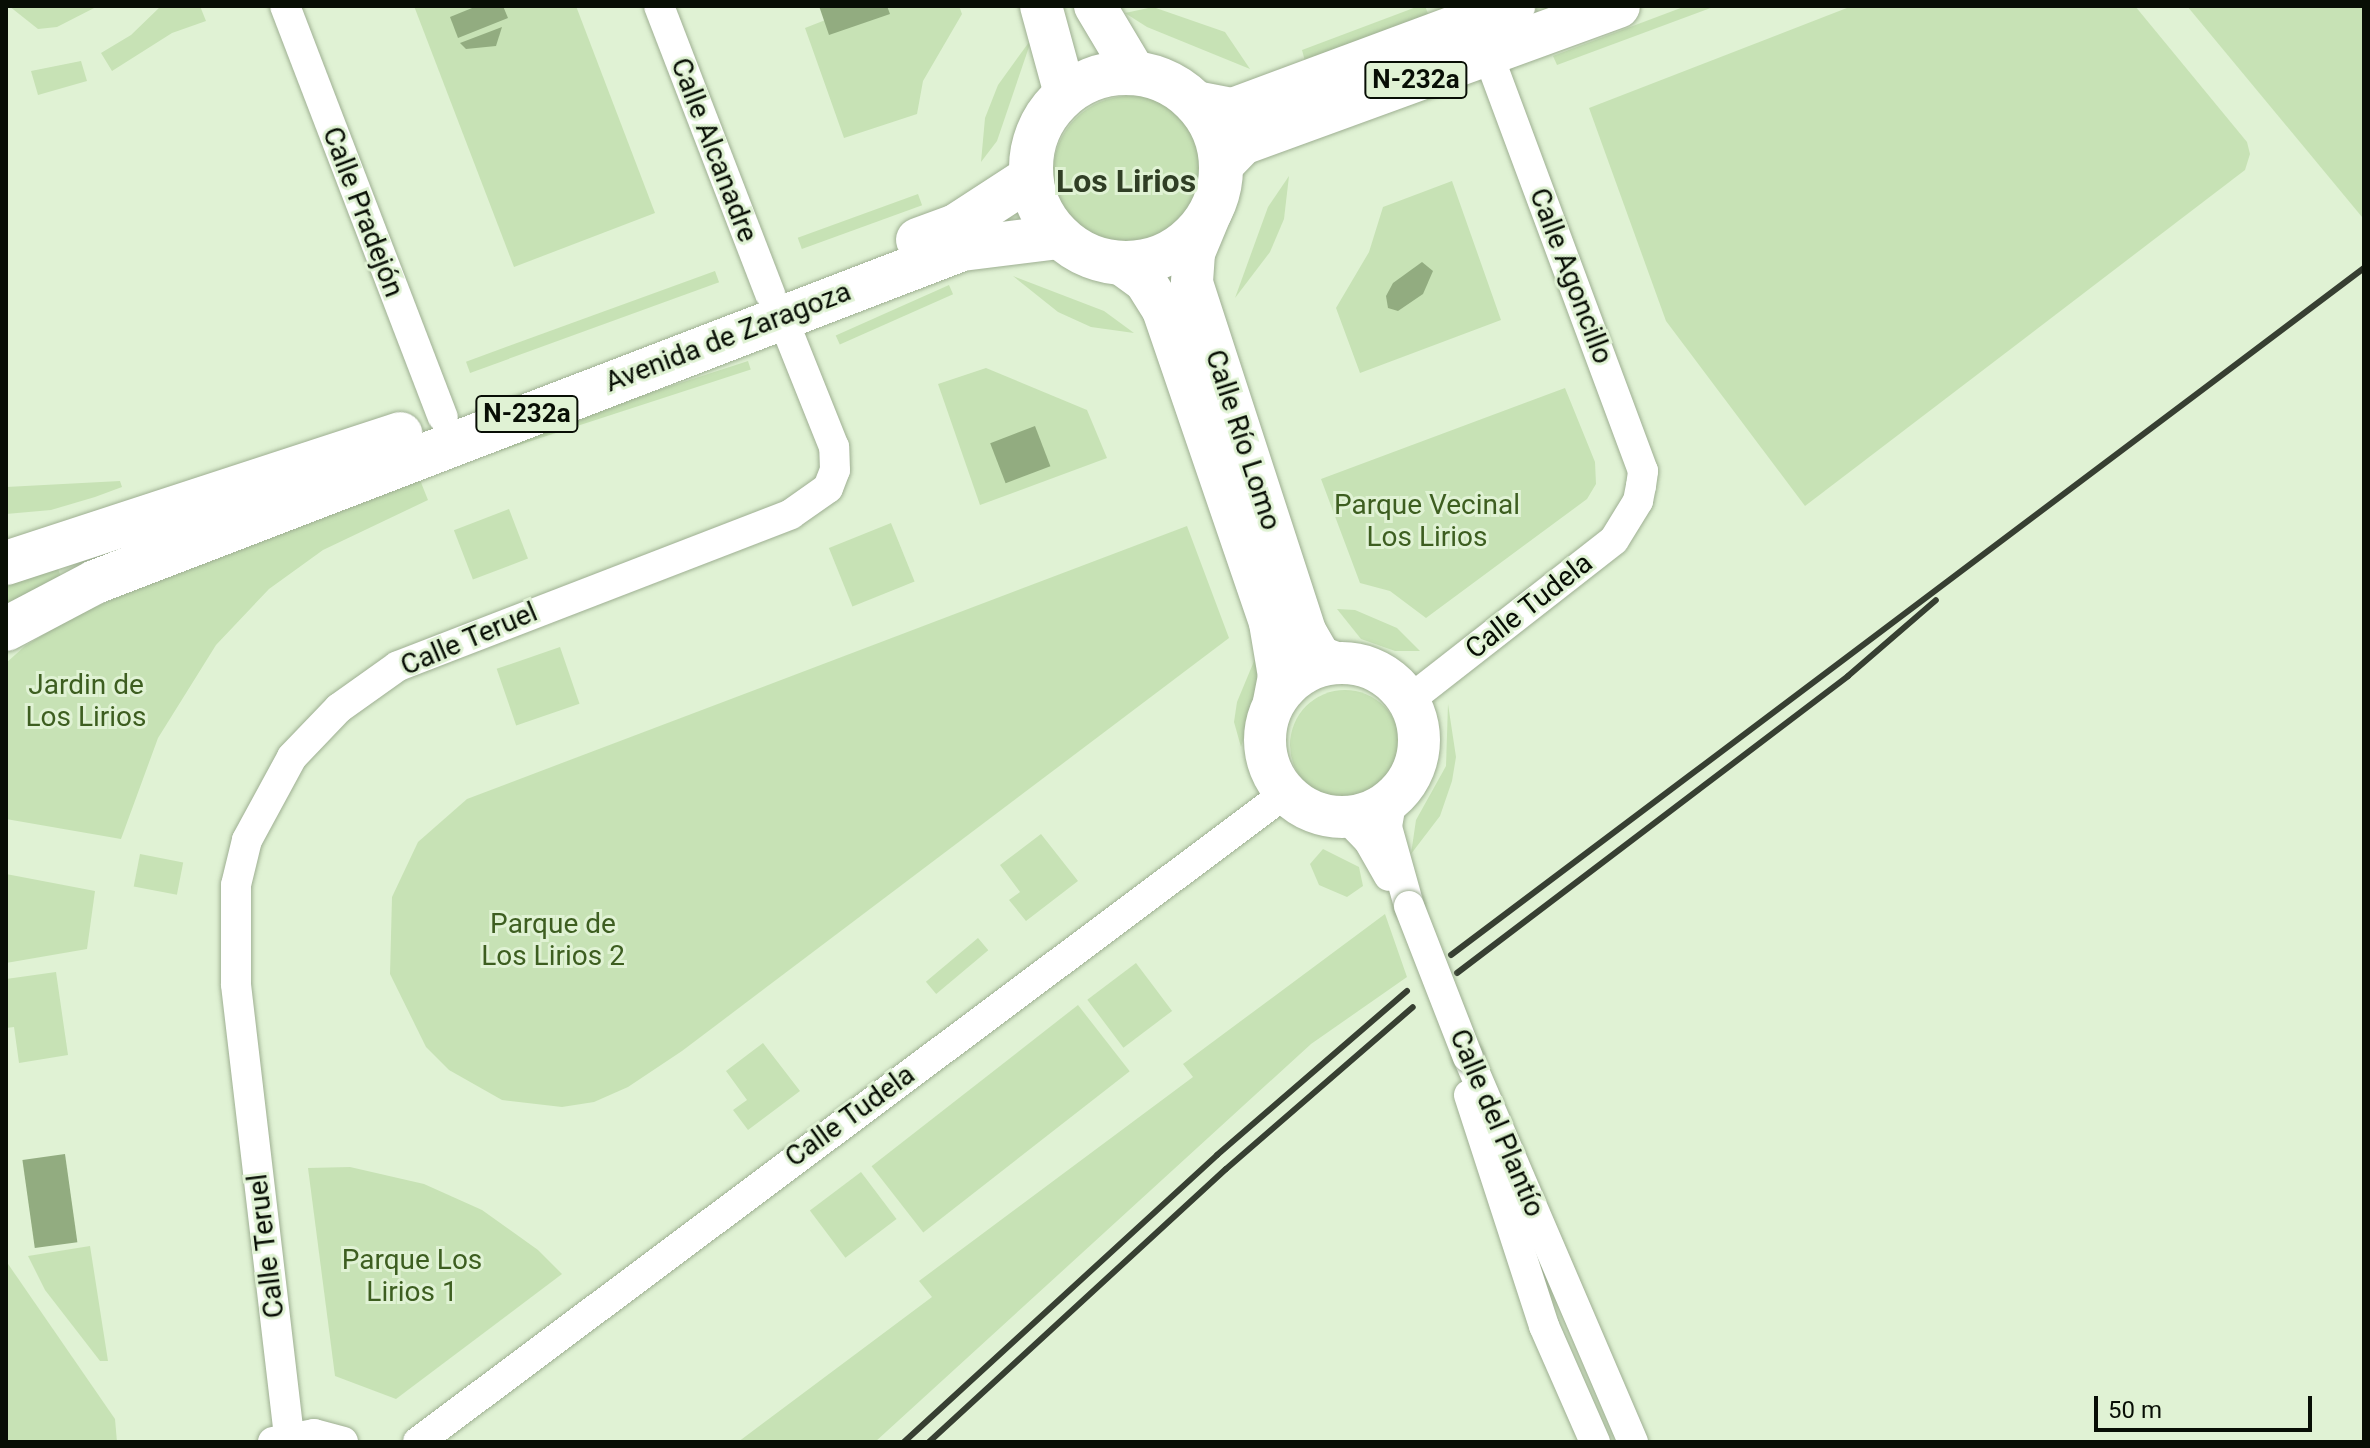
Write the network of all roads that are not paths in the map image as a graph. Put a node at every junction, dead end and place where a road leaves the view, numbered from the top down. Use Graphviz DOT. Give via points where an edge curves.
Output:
graph roads {
  1 [pos="285,6"];
  2 [pos="659,6"];
  3 [pos="1041,6"];
  4 [pos="1095,6"];
  5 [pos="1618,6"];
  6 [pos="1490,21"];
  7 [pos="1135,73"];
  8 [pos="1065,94"];
  9 [pos="1196,103"];
  10 [pos="1030,178"];
  11 [pos="1218,185"];
  12 [pos="1059,237"];
  13 [pos="1120,263"];
  14 [pos="776,305"];
  15 [pos="443,417"];
  16 [pos="1638,501"];
  17 [pos="6,563"];
  18 [pos="6,629"];
  19 [pos="1336,663"];
  20 [pos="1408,701"];
  21 [pos="1274,702"];
  22 [pos="1286,793"];
  23 [pos="1392,798"];
  24 [pos="1346,817"];
  25 [pos="1406,908"];
  26 [pos="1463,1058"];
  27 [pos="281,1439"];
  28 [pos="343,1442"];
  29 [pos="418,1442"];
  30 [pos="1595,1442"];
  31 [pos="1633,1442"];
  1 -- 15 [label="street, Calle Pradejón"];
  2 -- 14 [label="street, Calle Alcanadre"];
  3 -- 8 [label="main road"];
  4 -- 7 [label="main road"];
  5 -- 6 [label="main road, N-232a"];
  6 -- 9 [label="main road, N-232a" via="1233,110"];
  6 -- 11 [label="main road, N-232a" via="1242,143"];
  6 -- 16 [label="street, Calle Agoncillo" via="1643,471"];
  7 -- 8 [label="main road, N-232a" via="1110,73"];
  7 -- 9 [label="main road, N-232a" via="1157,77"];
  8 -- 10 [label="main road, N-232a" via="1044,118 1032,147"];
  9 -- 11 [label="main road, N-232a" via="1209,121"];
  10 -- 12 [label="main road, N-232a" via="1039,210"];
  10 -- 14 [label="main road, Avenida de Zaragoza / N-232a" via="956,226"];
  11 -- 13 [label="main road, N-232a" via="1198,230 1176,249 1149,260"];
  11 -- 19 [label="main road, Calle Río Lomo" via="1194,253 1192,283 1306,633 1320,657"];
  12 -- 13 [label="main road, N-232a" via="1077,250"];
  12 -- 14 [label="main road, Avenida de Zaragoza / N-232a" via="962,249"];
  13 -- 21 [label="main road, Calle Río Lomo" via="1145,281 1163,310 1270,623 1279,676"];
  14 -- 15 [label="main road, Avenida de Zaragoza / N-232a"];
  14 -- 18 [label="main road, Avenida de Zaragoza / N-232a" via="95,582"];
  14 -- 27 [label="street, Calle Teruel" via="834,447 835,470 828,488 791,514 398,666 339,708 292,757 247,840 236,885 236,984"];
  15 -- 17 [label="main road, Avenida de Zaragoza / N-232a"];
  16 -- 20 [label="street, Calle Tudela" via="1614,540"];
  19 -- 20 [label="main road" via="1377,671"];
  19 -- 21 [label="main road" via="1300,675"];
  20 -- 23 [label="main road" via="1419,742 1406,782"];
  21 -- 22 [label="main road" via="1265,749 1272,773"];
  22 -- 24 [label="main road" via="1313,811"];
  22 -- 29 [label="street, Calle Tudela"];
  23 -- 24 [label="main road"];
  23 -- 25 [label="street, Calle del Plantío" via="1387,827"];
  24 -- 25 [label="street, Calle del Plantío" via="1369,841"];
  25 -- 26 [label="street, Calle del Plantío"];
  26 -- 30 [label="street, Calle del Plantío" via="1544,1326"];
  26 -- 31 [label="street, Calle del Plantío"];
  27 -- 28 [label="street" via="314,1434"];
}
